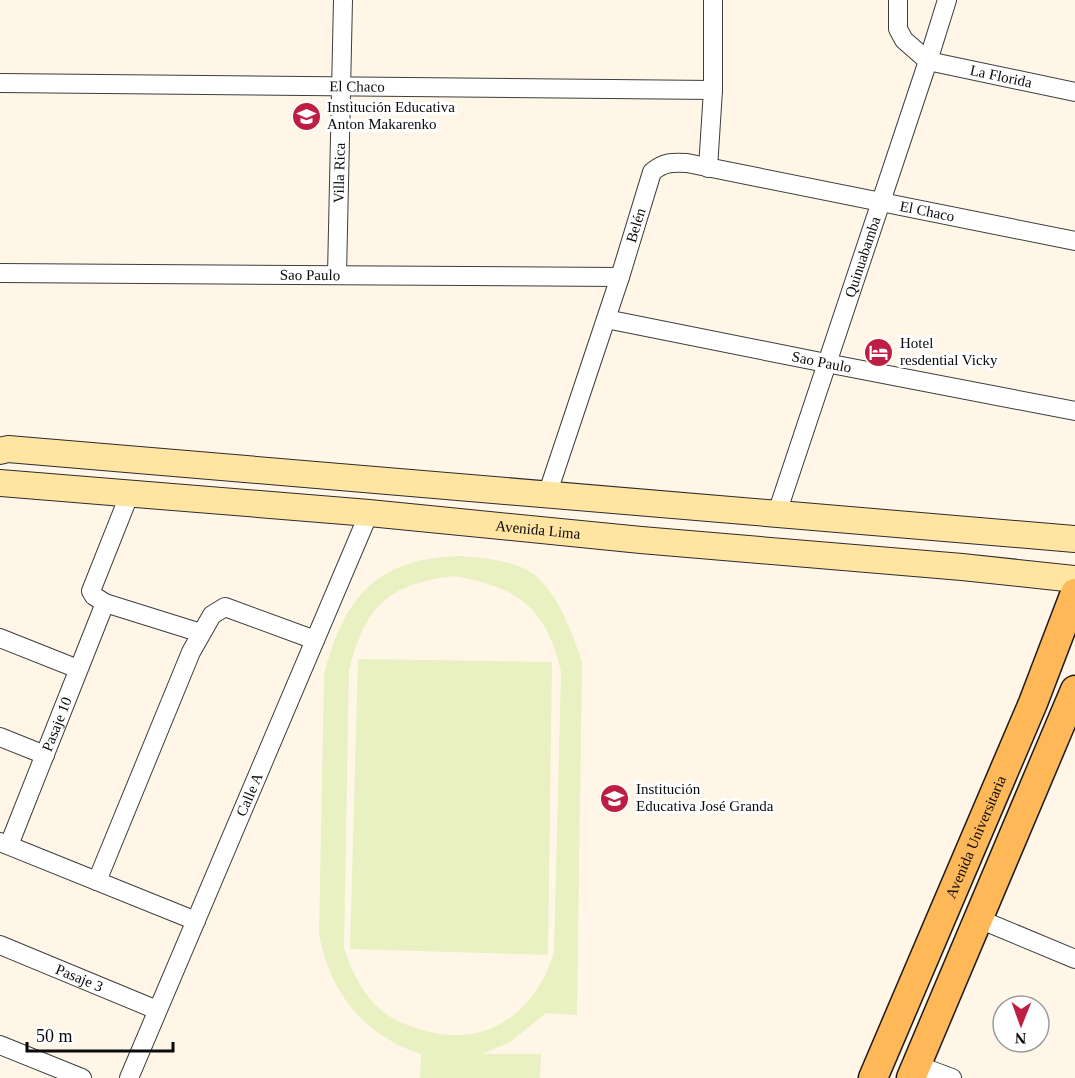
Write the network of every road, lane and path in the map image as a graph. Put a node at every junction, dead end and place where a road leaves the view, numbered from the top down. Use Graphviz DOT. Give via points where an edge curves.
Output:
graph roads {
  1 [pos="344,0"];
  2 [pos="713,0"];
  3 [pos="898,0"];
  4 [pos="947,0"];
  5 [pos="928,61"];
  6 [pos="0,83"];
  7 [pos="341,87"];
  8 [pos="713,90"];
  9 [pos="1075,92"];
  10 [pos="708,168"];
  11 [pos="881,203"];
  12 [pos="1075,241"];
  13 [pos="0,273"];
  14 [pos="337,275"];
  15 [pos="620,277"];
  16 [pos="606,319"];
  17 [pos="826,363"];
  18 [pos="1075,411"];
  19 [pos="0,452"];
  20 [pos="0,483"];
  21 [pos="130,493"];
  22 [pos="547,495"];
  23 [pos="369,513"];
  24 [pos="777,513"];
  25 [pos="1075,539"];
  26 [pos="1075,579"];
  27 [pos="1075,593"];
  28 [pos="105,603"];
  29 [pos="201,633"];
  30 [pos="0,638"];
  31 [pos="315,640"];
  32 [pos="78,669"];
  33 [pos="1075,690"];
  34 [pos="0,736"];
  35 [pos="45,755"];
  36 [pos="5,843"];
  37 [pos="97,881"];
  38 [pos="979,919"];
  39 [pos="196,921"];
  40 [pos="0,945"];
  41 [pos="1075,959"];
  42 [pos="157,1010"];
  43 [pos="0,1045"];
  44 [pos="914,1071"];
  45 [pos="82,1078"];
  46 [pos="129,1078"];
  47 [pos="873,1078"];
  48 [pos="952,1078"];
  1 -- 7 [label="street, Villa Rica"];
  2 -- 8 [label="street"];
  3 -- 5 [label="street" via="898,29 904,40"];
  4 -- 5 [label="street, Quinuabamba"];
  5 -- 9 [label="street, La Florida"];
  5 -- 11 [label="street, Quinuabamba"];
  6 -- 7 [label="street, El Chaco"];
  7 -- 8 [label="street, El Chaco"];
  7 -- 14 [label="street, Villa Rica"];
  8 -- 10 [label="street"];
  10 -- 11 [label="street, El Chaco"];
  10 -- 15 [label="street, Belén" via="671,162 652,172"];
  11 -- 12 [label="street, El Chaco"];
  11 -- 17 [label="street, Quinuabamba"];
  13 -- 14 [label="street, Sao Paulo"];
  14 -- 15 [label="street, Sao Paulo"];
  15 -- 16 [label="street, Belén"];
  16 -- 17 [label="street, Sao Paulo"];
  16 -- 22 [label="street, Belén"];
  17 -- 18 [label="street, Sao Paulo"];
  17 -- 24 [label="street, Quinuabamba"];
  19 -- 22 [label="main road" via="8,449"];
  20 -- 21 [label="main road, Avenida Lima"];
  21 -- 23 [label="main road, Avenida Lima"];
  21 -- 28 [label="street" via="91,591"];
  22 -- 24 [label="main road"];
  23 -- 26 [label="main road, Avenida Lima"];
  23 -- 31 [label="street, Calle A"];
  24 -- 25 [label="main road"];
  27 -- 47 [label="main road, Avenida Universitaria" via="1033,703"];
  28 -- 29 [label="street"];
  28 -- 32 [label="street, Pasaje 10"];
  29 -- 31 [label="street" via="212,615 225,608"];
  29 -- 37 [label="street"];
  30 -- 32 [label="street"];
  31 -- 39 [label="street, Calle A"];
  32 -- 35 [label="street, Pasaje 10"];
  33 -- 38 [label="main road"];
  34 -- 35 [label="street"];
  35 -- 36 [label="street, Pasaje 10"];
  36 -- 37 [label="street"];
  37 -- 39 [label="street"];
  38 -- 41 [label="street"];
  38 -- 44 [label="main road"];
  39 -- 42 [label="street, Calle A"];
  40 -- 42 [label="street, Pasaje 3"];
  42 -- 46 [label="street, Calle A"];
  43 -- 45 [label="street"];
  44 -- 48 [label="street"];
}
